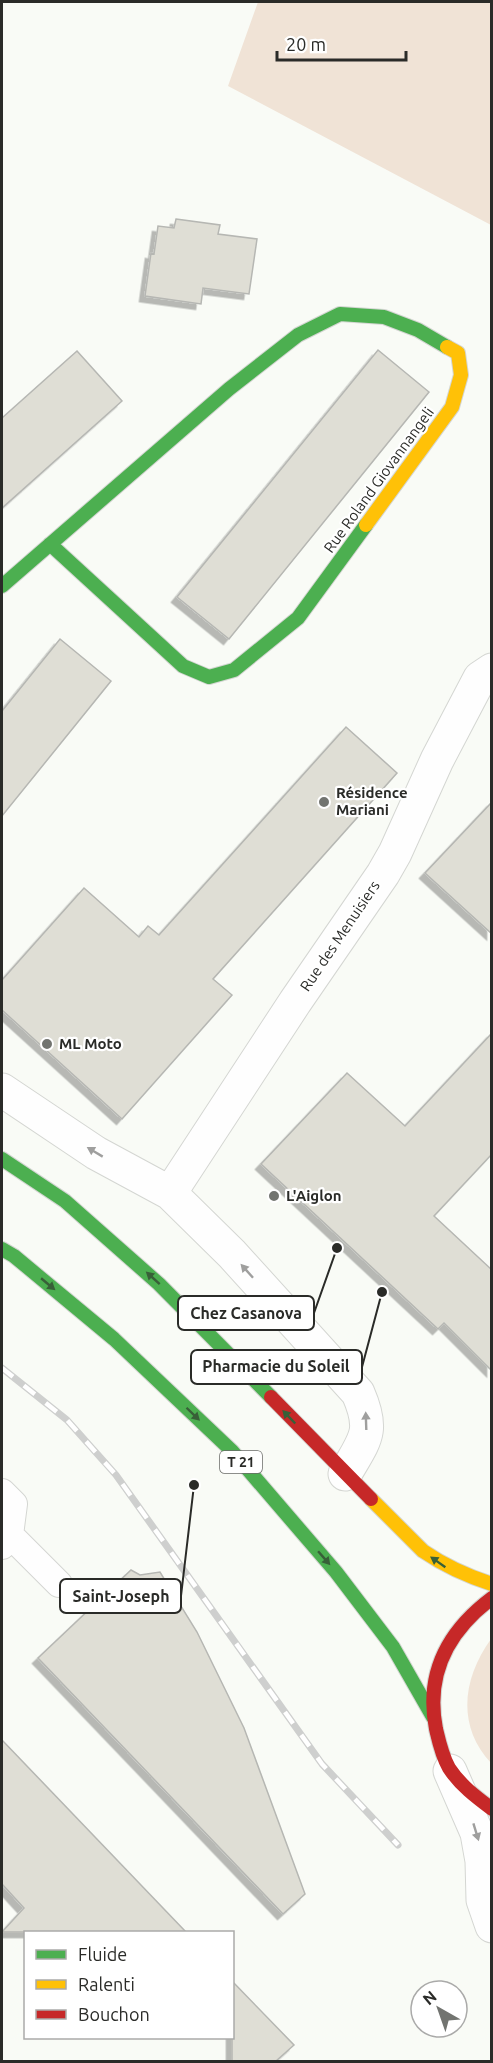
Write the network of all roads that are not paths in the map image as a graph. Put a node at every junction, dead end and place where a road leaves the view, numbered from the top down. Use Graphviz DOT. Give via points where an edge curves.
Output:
graph roads {
  1 [pos="50,544"];
  2 [pos="2,586"];
  3 [pos="492,670"];
  4 [pos="2,1090"];
  5 [pos="2,1159"];
  6 [pos="170,1194"];
  7 [pos="2,1249"];
  8 [pos="345,1474"];
  9 [pos="2,1492"];
  10 [pos="6,1540"];
  11 [pos="59,1584"];
  12 [pos="492,1584"];
  13 [pos="492,1599"];
  14 [pos="433,1717"];
  15 [pos="444,1759"];
  16 [pos="492,1809"];
  17 [pos="492,1926"];
  1 -- 1 [label="main road, Rue Roland Giovannangeli" via="229,389 298,335 340,314 384,317 459,353 461,375 452,407 298,618 234,670 209,677 183,666"];
  1 -- 2 [label="main road, Rue Roland Giovannangeli"];
  3 -- 6 [label="street, Rue des Menuisiers" via="480,678 395,853"];
  6 -- 4 [label="street, one-way" via="96,1153"];
  8 -- 5 [label="main road, one-way" via="159,1284 65,1201"];
  8 -- 6 [label="street, one-way" via="366,1438 367,1414 358,1393 232,1254"];
  7 -- 14 [label="main road, T 21, one-way" via="114,1339 232,1451 336,1572 393,1647"];
  12 -- 8 [label="main road, one-way" via="444,1567"];
  9 -- 10 [label="lane" via="14,1504"];
  10 -- 11 [label="lane"];
  13 -- 14 [label="main road" via="474,1610 449,1641 434,1678"];
  14 -- 15 [label="main road"];
  15 -- 16 [label="main road" via="466,1790"];
  15 -- 17 [label="street, one-way" via="477,1833 483,1900"];
}
